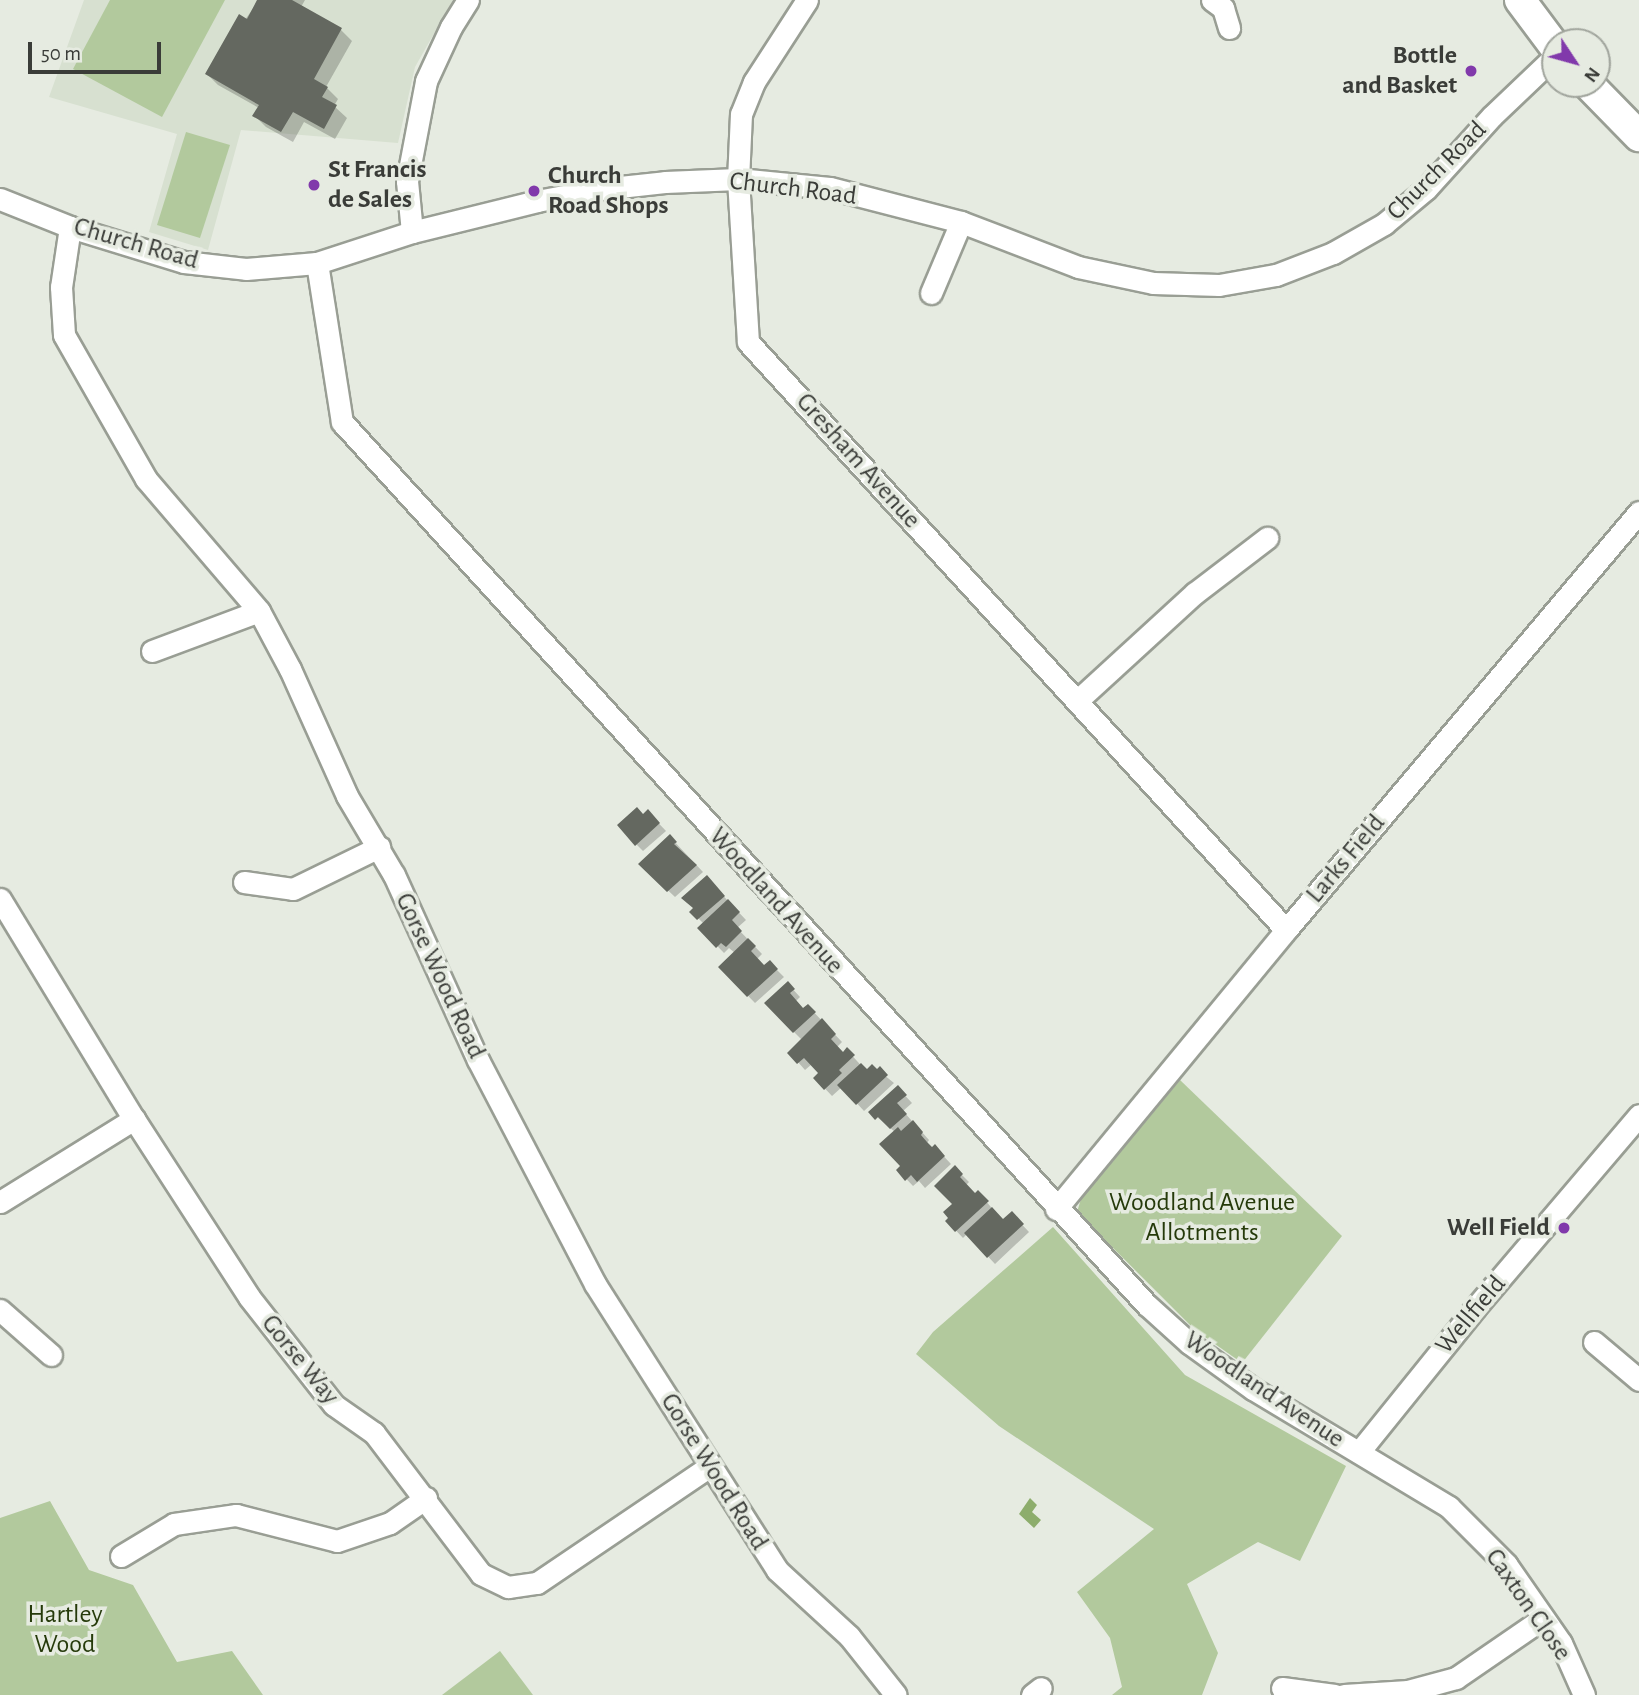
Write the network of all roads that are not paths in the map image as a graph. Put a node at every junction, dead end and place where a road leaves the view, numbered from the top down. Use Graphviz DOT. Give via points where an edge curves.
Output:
graph roads {
  1 [pos="468,0"];
  2 [pos="807,0"];
  3 [pos="1212,0"];
  4 [pos="1520,0"];
  5 [pos="1229,28"];
  6 [pos="1541,28"];
  7 [pos="1541,70"];
  8 [pos="1602,98"];
  9 [pos="1639,135"];
  10 [pos="738,179"];
  11 [pos="0,199"];
  12 [pos="961,222"];
  13 [pos="69,227"];
  14 [pos="412,232"];
  15 [pos="317,263"];
  16 [pos="931,293"];
  17 [pos="1639,512"];
  18 [pos="1267,538"];
  19 [pos="259,611"];
  20 [pos="152,651"];
  21 [pos="1077,701"];
  22 [pos="379,847"];
  23 [pos="244,882"];
  24 [pos="0,899"];
  25 [pos="1286,929"];
  26 [pos="1639,1115"];
  27 [pos="134,1119"];
  28 [pos="0,1202"];
  29 [pos="1056,1209"];
  30 [pos="0,1310"];
  31 [pos="1594,1342"];
  32 [pos="51,1355"];
  33 [pos="1639,1380"];
  34 [pos="1359,1452"];
  35 [pos="710,1466"];
  36 [pos="426,1498"];
  37 [pos="121,1556"];
  38 [pos="1542,1619"];
  39 [pos="1282,1688"];
  40 [pos="1409,1693"];
  41 [pos="896,1695"];
  42 [pos="1335,1695"];
  43 [pos="1344,1695"];
  44 [pos="1584,1695"];
  1 -- 14 [label="street" via="426,81 407,181"];
  2 -- 10 [label="street, Gresham Avenue" via="749,93 741,114"];
  3 -- 5 [label="street" via="1223,8"];
  4 -- 6 [label="street"];
  7 -- 12 [label="street, Church Road" via="1426,189 1384,224 1333,253 1276,275 1219,285 1153,283 1078,267"];
  8 -- 9 [label="street"];
  10 -- 12 [label="street, Church Road" via="830,188"];
  10 -- 14 [label="street, Church Road" via="601,189"];
  10 -- 21 [label="street, Gresham Avenue" via="748,342"];
  11 -- 13 [label="street, Church Road"];
  12 -- 16 [label="street"];
  13 -- 15 [label="street, Church Road" via="184,262 246,269"];
  13 -- 19 [label="street, Gorse Wood Road" via="61,287 64,335 146,479"];
  14 -- 15 [label="street, Church Road"];
  15 -- 29 [label="street, Woodland Avenue" via="342,422"];
  17 -- 25 [label="street, Larks Field"];
  18 -- 21 [label="street" via="1195,593"];
  19 -- 20 [label="street"];
  19 -- 22 [label="street, Gorse Wood Road" via="347,796"];
  21 -- 25 [label="street, Gresham Avenue"];
  22 -- 23 [label="street" via="293,888"];
  22 -- 35 [label="street, Gorse Wood Road" via="478,1060 589,1272"];
  24 -- 27 [label="street, Gorse Way"];
  25 -- 29 [label="street, Larks Field"];
  26 -- 34 [label="street, Wellfield"];
  27 -- 28 [label="street"];
  27 -- 36 [label="street, Gorse Way" via="249,1297 334,1405 374,1433"];
  29 -- 34 [label="street, Woodland Avenue" via="1189,1343 1253,1389"];
  30 -- 32 [label="street"];
  31 -- 33 [label="street"];
  34 -- 38 [label="street, Caxton Close" via="1450,1507 1506,1564"];
  35 -- 36 [label="street, Gorse Way" via="537,1583 508,1587 481,1574"];
  35 -- 41 [label="street, Gorse Wood Road" via="777,1570 849,1636"];
  36 -- 37 [label="street" via="390,1523 337,1541 236,1514 174,1524"];
  38 -- 40 [label="street" via="1456,1678"];
  38 -- 44 [label="street, Caxton Close" via="1561,1643"];
  39 -- 42 [label="street"];
  40 -- 43 [label="street"];
}
